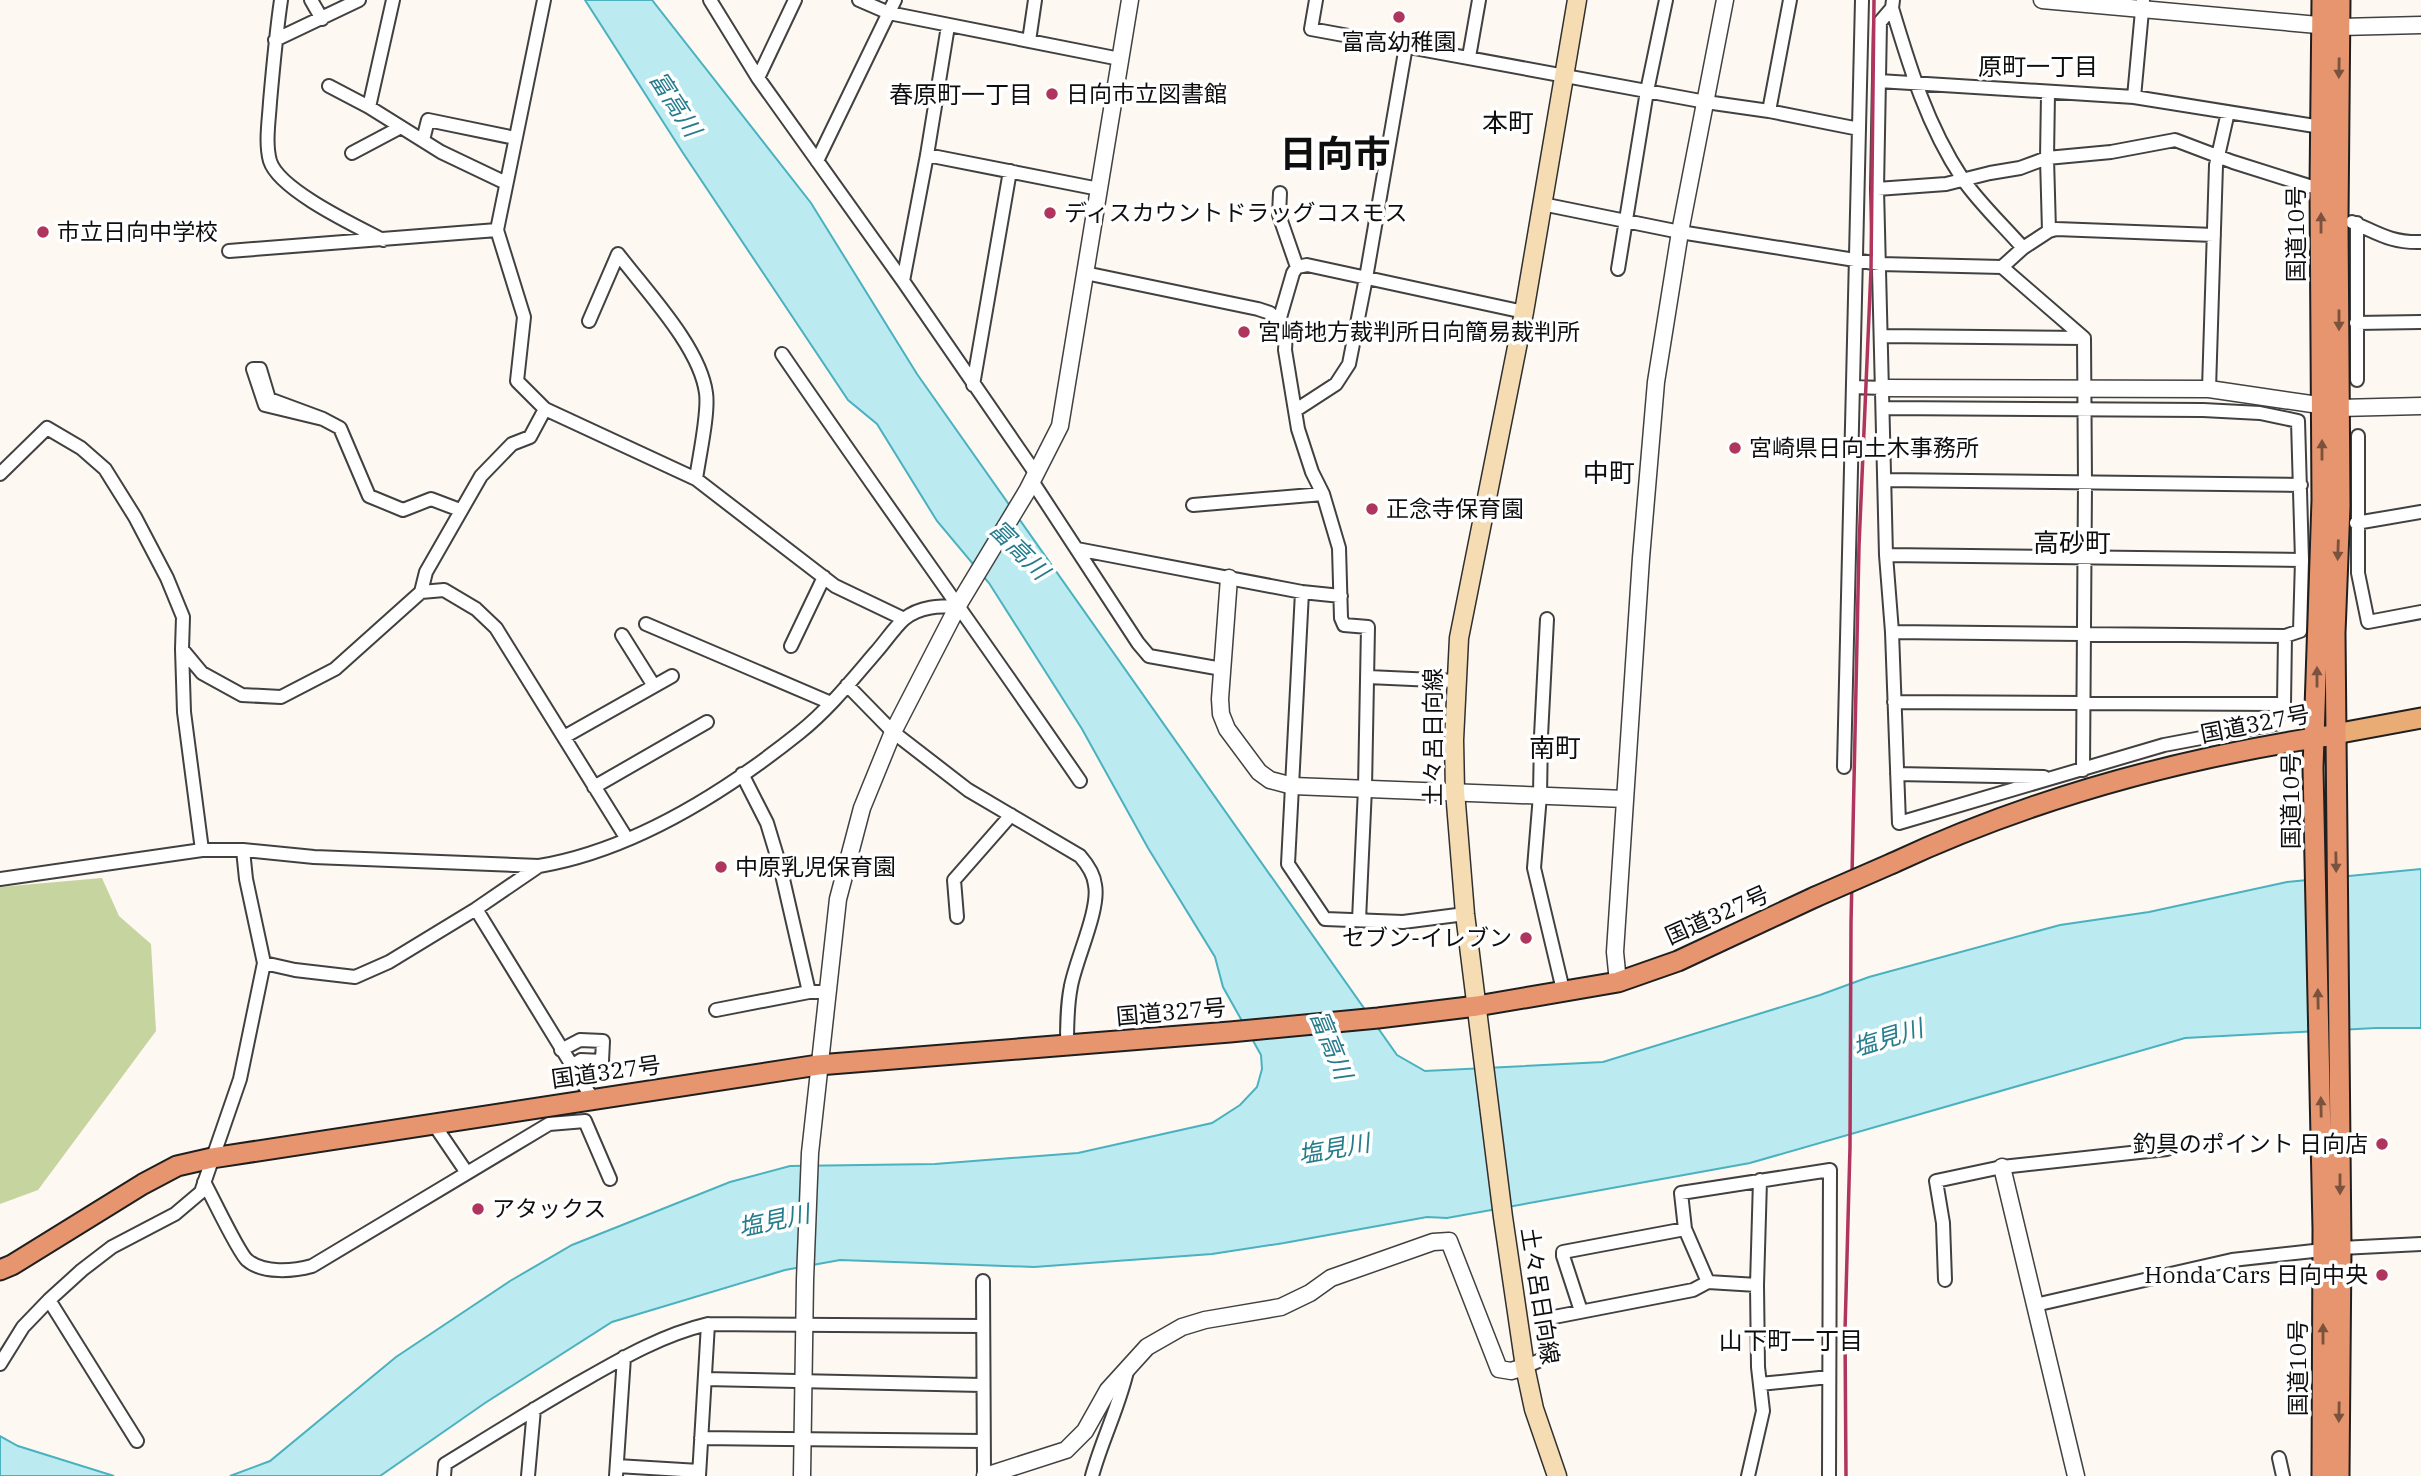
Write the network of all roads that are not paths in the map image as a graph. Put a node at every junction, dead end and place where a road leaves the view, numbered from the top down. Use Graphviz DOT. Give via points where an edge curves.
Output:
graph roads {
  1 [pos="281,0"];
  2 [pos="311,0"];
  3 [pos="359,0"];
  4 [pos="393,0"];
  5 [pos="544,0"];
  6 [pos="710,0"];
  7 [pos="795,0"];
  8 [pos="859,0"];
  9 [pos="895,0"];
  10 [pos="1035,0"];
  11 [pos="1130,0"];
  12 [pos="1316,0"];
  13 [pos="1479,0"];
  14 [pos="1577,0"];
  15 [pos="1666,0"];
  16 [pos="1725,0"];
  17 [pos="1790,0"];
  18 [pos="1862,0"];
  19 [pos="2042,0"];
  20 [pos="2322,0"];
  21 [pos="2340,0"];
  22 [pos="1892,4"];
  23 [pos="2142,5"];
  24 [pos="889,13"];
  25 [pos="322,19"];
  26 [pos="2421,25"];
  27 [pos="947,26"];
  28 [pos="2331,26"];
  29 [pos="275,40"];
  30 [pos="1028,41"];
  31 [pos="1406,46"];
  32 [pos="1469,57"];
  33 [pos="1120,59"];
  34 [pos="1563,74"];
  35 [pos="758,78"];
  36 [pos="1879,81"];
  37 [pos="1914,83"];
  38 [pos="329,86"];
  39 [pos="1647,91"];
  40 [pos="2048,93"];
  41 [pos="2134,97"];
  42 [pos="1706,102"];
  43 [pos="369,107"];
  44 [pos="1769,111"];
  45 [pos="2228,112"];
  46 [pos="401,127"];
  47 [pos="2321,127"];
  48 [pos="1859,129"];
  49 [pos="515,138"];
  50 [pos="423,140"];
  51 [pos="352,153"];
  52 [pos="927,155"];
  53 [pos="2218,155"];
  54 [pos="2047,158"];
  55 [pos="817,161"];
  56 [pos="1010,171"];
  57 [pos="1963,180"];
  58 [pos="506,183"];
  59 [pos="2320,187"];
  60 [pos="1099,189"];
  61 [pos="1877,190"];
  62 [pos="1280,193"];
  63 [pos="1542,204"];
  64 [pos="1627,221"];
  65 [pos="2347,221"];
  66 [pos="496,230"];
  67 [pos="2049,231"];
  68 [pos="1680,232"];
  69 [pos="2214,235"];
  70 [pos="383,240"];
  71 [pos="2421,242"];
  72 [pos="2023,248"];
  73 [pos="229,251"];
  74 [pos="1856,261"];
  75 [pos="1880,264"];
  76 [pos="1297,267"];
  77 [pos="2001,268"];
  78 [pos="1618,269"];
  79 [pos="1086,273"];
  80 [pos="1366,278"];
  81 [pos="903,281"];
  82 [pos="1524,312"];
  83 [pos="589,321"];
  84 [pos="1279,321"];
  85 [pos="2421,321"];
  86 [pos="2356,323"];
  87 [pos="1882,337"];
  88 [pos="2084,338"];
  89 [pos="782,354"];
  90 [pos="260,369"];
  91 [pos="2357,380"];
  92 [pos="973,385"];
  93 [pos="1853,387"];
  94 [pos="1883,388"];
  95 [pos="2209,389"];
  96 [pos="2084,390"];
  97 [pos="2421,406"];
  98 [pos="2330,407"];
  99 [pos="1883,408"];
  100 [pos="545,409"];
  101 [pos="1296,410"];
  102 [pos="2084,410"];
  103 [pos="2358,436"];
  104 [pos="0,474"];
  105 [pos="696,479"];
  106 [pos="1885,480"];
  107 [pos="1031,482"];
  108 [pos="2085,483"];
  109 [pos="2301,485"];
  110 [pos="1323,494"];
  111 [pos="1193,505"];
  112 [pos="460,510"];
  113 [pos="2421,512"];
  114 [pos="2356,523"];
  115 [pos="1077,549"];
  116 [pos="1886,555"];
  117 [pos="2084,558"];
  118 [pos="2302,560"];
  119 [pos="824,577"];
  120 [pos="1229,578"];
  121 [pos="421,592"];
  122 [pos="1303,592"];
  123 [pos="1341,596"];
  124 [pos="960,604"];
  125 [pos="2421,612"];
  126 [pos="904,619"];
  127 [pos="1547,619"];
  128 [pos="646,624"];
  129 [pos="1892,632"];
  130 [pos="2082,633"];
  131 [pos="622,635"];
  132 [pos="2285,636"];
  133 [pos="791,646"];
  134 [pos="182,649"];
  135 [pos="1222,669"];
  136 [pos="672,676"];
  137 [pos="1368,677"];
  138 [pos="1456,681"];
  139 [pos="847,685"];
  140 [pos="654,686"];
  141 [pos="1894,702"];
  142 [pos="831,703"];
  143 [pos="2083,704"];
  144 [pos="2284,704"];
  145 [pos="2421,718"];
  146 [pos="707,722"];
  147 [pos="893,732"];
  148 [pos="2325,736"];
  149 [pos="564,737"];
  150 [pos="1843,766"];
  151 [pos="2082,770"];
  152 [pos="742,774"];
  153 [pos="1897,775"];
  154 [pos="2059,777"];
  155 [pos="1080,780"];
  156 [pos="1293,786"];
  157 [pos="594,787"];
  158 [pos="1365,788"];
  159 [pos="1455,792"];
  160 [pos="1540,796"];
  161 [pos="1625,799"];
  162 [pos="1011,816"];
  163 [pos="627,839"];
  164 [pos="202,849"];
  165 [pos="243,850"];
  166 [pos="539,866"];
  167 [pos="0,878"];
  168 [pos="476,909"];
  169 [pos="1465,914"];
  170 [pos="957,917"];
  171 [pos="1359,920"];
  172 [pos="264,963"];
  173 [pos="1618,982"];
  174 [pos="1563,990"];
  175 [pos="809,992"];
  176 [pos="826,992"];
  177 [pos="716,1010"];
  178 [pos="1477,1014"];
  179 [pos="1067,1045"];
  180 [pos="561,1050"];
  181 [pos="818,1065"];
  182 [pos="572,1066"];
  183 [pos="2330,1067"];
  184 [pos="592,1098"];
  185 [pos="433,1123"];
  186 [pos="2168,1149"];
  187 [pos="212,1157"];
  188 [pos="2002,1167"];
  189 [pos="467,1173"];
  190 [pos="610,1179"];
  191 [pos="1760,1180"];
  192 [pos="204,1182"];
  193 [pos="1685,1229"];
  194 [pos="2421,1244"];
  195 [pos="2332,1249"];
  196 [pos="0,1270"];
  197 [pos="1945,1280"];
  198 [pos="983,1281"];
  199 [pos="1708,1282"];
  200 [pos="1756,1285"];
  201 [pos="48,1300"];
  202 [pos="2035,1305"];
  203 [pos="1581,1311"];
  204 [pos="708,1324"];
  205 [pos="805,1324"];
  206 [pos="982,1326"];
  207 [pos="624,1357"];
  208 [pos="0,1364"];
  209 [pos="1129,1367"];
  210 [pos="1525,1367"];
  211 [pos="1829,1377"];
  212 [pos="705,1379"];
  213 [pos="804,1381"];
  214 [pos="1760,1384"];
  215 [pos="982,1385"];
  216 [pos="534,1409"];
  217 [pos="701,1438"];
  218 [pos="802,1439"];
  219 [pos="137,1441"];
  220 [pos="983,1441"];
  221 [pos="2279,1458"];
  222 [pos="616,1471"];
  223 [pos="699,1473"];
  224 [pos="1746,1475"];
  225 [pos="444,1476"];
  226 [pos="528,1476"];
  227 [pos="802,1476"];
  228 [pos="986,1476"];
  229 [pos="1092,1476"];
  230 [pos="1557,1476"];
  231 [pos="1829,1476"];
  232 [pos="2076,1476"];
  233 [pos="2283,1476"];
  234 [pos="2322,1476"];
  235 [pos="2339,1476"];
  1 -- 29 [label="street"];
  2 -- 25 [label="street"];
  3 -- 25 [label="street"];
  4 -- 43 [label="street"];
  5 -- 49 [label="street"];
  6 -- 35 [label="street"];
  7 -- 35 [label="street"];
  8 -- 24 [label="street"];
  9 -- 24 [label="street"];
  10 -- 30 [label="street"];
  11 -- 33 [label="street"];
  12 -- 31 [label="street" via="1311,29"];
  13 -- 32 [label="street"];
  14 -- 34 [label="main road, 土々呂日向線"];
  15 -- 39 [label="street"];
  16 -- 42 [label="street"];
  17 -- 44 [label="street"];
  18 -- 48 [label="street"];
  19 -- 23 [label="street"];
  20 -- 28 [label="highway, 国道10号"];
  21 -- 28 [label="highway, 国道10号"];
  22 -- 36 [label="street" via="1880,22"];
  22 -- 37 [label="street"];
  23 -- 28 [label="street"];
  23 -- 41 [label="street"];
  24 -- 27 [label="street"];
  24 -- 55 [label="street"];
  25 -- 29 [label="street"];
  26 -- 28 [label="street"];
  27 -- 30 [label="street"];
  27 -- 52 [label="street"];
  28 -- 47 [label="highway, 国道10号"];
  28 -- 65 [label="highway, 国道10号, one-way"];
  29 -- 70 [label="street" via="270,161 297,191"];
  30 -- 33 [label="street"];
  31 -- 32 [label="street"];
  31 -- 80 [label="street"];
  32 -- 34 [label="street"];
  33 -- 60 [label="street"];
  34 -- 39 [label="street"];
  34 -- 63 [label="main road, 土々呂日向線"];
  35 -- 55 [label="street"];
  36 -- 37 [label="street"];
  36 -- 61 [label="street"];
  37 -- 40 [label="street"];
  37 -- 57 [label="street"];
  38 -- 43 [label="street"];
  39 -- 42 [label="street"];
  39 -- 64 [label="street"];
  40 -- 41 [label="street"];
  40 -- 54 [label="street"];
  41 -- 45 [label="street"];
  42 -- 44 [label="street"];
  42 -- 68 [label="street"];
  43 -- 46 [label="street"];
  44 -- 48 [label="street"];
  45 -- 47 [label="street"];
  45 -- 53 [label="street"];
  46 -- 50 [label="street"];
  46 -- 51 [label="street"];
  47 -- 59 [label="highway, 国道10号"];
  48 -- 74 [label="street"];
  49 -- 50 [label="street" via="428,120"];
  49 -- 58 [label="street"];
  50 -- 58 [label="street"];
  52 -- 56 [label="street"];
  52 -- 81 [label="street"];
  53 -- 54 [label="street" via="2175,140"];
  53 -- 59 [label="street"];
  53 -- 69 [label="street"];
  54 -- 57 [label="street"];
  54 -- 67 [label="street"];
  55 -- 81 [label="street"];
  56 -- 60 [label="street"];
  56 -- 92 [label="street"];
  57 -- 61 [label="street"];
  57 -- 72 [label="street"];
  58 -- 66 [label="street"];
  98 -- 59 [label="highway, 国道10号, one-way"];
  60 -- 79 [label="street"];
  61 -- 75 [label="street"];
  62 -- 76 [label="street" via="1279,215"];
  63 -- 64 [label="street"];
  63 -- 82 [label="main road, 土々呂日向線"];
  64 -- 68 [label="street"];
  64 -- 78 [label="street"];
  65 -- 71 [label="street" via="2391,240"];
  65 -- 86 [label="street"];
  65 -- 98 [label="highway, 国道10号, one-way"];
  66 -- 70 [label="street"];
  66 -- 100 [label="street" via="524,317 517,381"];
  67 -- 69 [label="street"];
  67 -- 72 [label="street"];
  68 -- 74 [label="street"];
  68 -- 161 [label="street" via="1656,382"];
  69 -- 95 [label="street"];
  70 -- 73 [label="street"];
  72 -- 77 [label="street"];
  74 -- 75 [label="street"];
  74 -- 93 [label="street"];
  75 -- 77 [label="street"];
  75 -- 87 [label="street"];
  76 -- 80 [label="street" via="1307,265"];
  76 -- 84 [label="street"];
  77 -- 88 [label="street"];
  79 -- 84 [label="street" via="1258,309"];
  79 -- 107 [label="street" via="1060,426"];
  80 -- 82 [label="street"];
  80 -- 101 [label="street" via="1344,375"];
  81 -- 92 [label="street"];
  82 -- 138 [label="main road, 土々呂日向線" via="1464,612"];
  83 -- 105 [label="street" via="618,254 695,359 706,394"];
  84 -- 101 [label="street" via="1286,333"];
  85 -- 86 [label="street"];
  86 -- 91 [label="street"];
  87 -- 88 [label="street"];
  87 -- 94 [label="street"];
  88 -- 96 [label="street"];
  89 -- 124 [label="street"];
  90 -- 112 [label="street" via="269,399 340,428 369,496 403,510 431,499"];
  92 -- 107 [label="street"];
  93 -- 94 [label="street"];
  93 -- 150 [label="street"];
  94 -- 96 [label="street"];
  94 -- 99 [label="street"];
  95 -- 96 [label="street"];
  95 -- 98 [label="street"];
  96 -- 102 [label="street"];
  97 -- 98 [label="street"];
  98 -- 148 [label="highway, 国道10号" via="2322,500"];
  99 -- 102 [label="street"];
  99 -- 106 [label="street"];
  100 -- 105 [label="street"];
  100 -- 112 [label="street" via="530,437 512,444 481,475"];
  101 -- 110 [label="street" via="1300,438"];
  102 -- 108 [label="street"];
  102 -- 109 [label="street" via="2241,411 2298,421"];
  103 -- 114 [label="street"];
  104 -- 134 [label="street" via="47,428 105,469 167,578 183,617"];
  105 -- 119 [label="street"];
  106 -- 108 [label="street"];
  106 -- 116 [label="street"];
  107 -- 115 [label="street"];
  107 -- 124 [label="street"];
  108 -- 109 [label="street"];
  108 -- 117 [label="street"];
  109 -- 118 [label="street"];
  110 -- 111 [label="street"];
  110 -- 123 [label="street" via="1339,548"];
  112 -- 121 [label="street" via="426,572"];
  113 -- 114 [label="street"];
  114 -- 125 [label="street" via="2358,573 2368,622"];
  115 -- 120 [label="street"];
  115 -- 135 [label="street" via="1149,656"];
  116 -- 117 [label="street"];
  116 -- 129 [label="street"];
  117 -- 118 [label="street"];
  117 -- 130 [label="street"];
  118 -- 132 [label="street" via="2300,631"];
  119 -- 126 [label="street"];
  119 -- 133 [label="street"];
  120 -- 122 [label="street"];
  120 -- 135 [label="street"];
  121 -- 134 [label="street" via="335,669 281,697 242,695 202,673"];
  121 -- 149 [label="street" via="444,590 476,609 496,628"];
  122 -- 123 [label="street"];
  122 -- 156 [label="street"];
  123 -- 137 [label="street" via="1344,625 1368,627"];
  124 -- 126 [label="street" via="936,606"];
  124 -- 147 [label="street"];
  124 -- 155 [label="street"];
  126 -- 139 [label="street"];
  127 -- 160 [label="street"];
  128 -- 142 [label="street"];
  129 -- 130 [label="street"];
  129 -- 141 [label="street"];
  130 -- 132 [label="street"];
  130 -- 143 [label="street"];
  131 -- 140 [label="street"];
  132 -- 144 [label="street"];
  134 -- 164 [label="street" via="184,712"];
  135 -- 156 [label="street" via="1221,714 1227,729 1259,772"];
  136 -- 140 [label="street"];
  137 -- 138 [label="street"];
  137 -- 158 [label="street"];
  138 -- 159 [label="main road, 土々呂日向線"];
  139 -- 142 [label="street"];
  139 -- 147 [label="street"];
  140 -- 149 [label="street"];
  141 -- 143 [label="street"];
  141 -- 153 [label="street"];
  142 -- 152 [label="street" via="801,732"];
  143 -- 144 [label="street"];
  143 -- 151 [label="street"];
  144 -- 151 [label="street" via="2275,724 2164,745"];
  145 -- 148 [label="main road"];
  146 -- 157 [label="street"];
  147 -- 162 [label="street" via="968,790"];
  147 -- 176 [label="street" via="862,808 838,899"];
  148 -- 173 [label="highway, 国道327号, bridge" via="2141,773 2037,804 1949,837 1678,961"];
  148 -- 183 [label="highway, 国道10号, one-way" via="2335,793"];
  183 -- 148 [label="highway, 国道10号, one-way" via="2314,794"];
  149 -- 157 [label="street"];
  151 -- 154 [label="street"];
  152 -- 163 [label="street"];
  152 -- 175 [label="street" via="767,823"];
  153 -- 154 [label="street"];
  153 -- 154 [label="street" via="1899,823"];
  156 -- 158 [label="street"];
  156 -- 171 [label="street" via="1288,864 1325,919"];
  157 -- 163 [label="street"];
  158 -- 159 [label="street"];
  158 -- 171 [label="street"];
  159 -- 160 [label="street"];
  159 -- 169 [label="main road, 土々呂日向線"];
  160 -- 161 [label="street"];
  160 -- 174 [label="street" via="1534,868"];
  161 -- 173 [label="street" via="1615,953"];
  162 -- 170 [label="street" via="954,880"];
  162 -- 179 [label="street" via="1080,856 1096,885 1071,985"];
  163 -- 166 [label="street"];
  164 -- 165 [label="street"];
  164 -- 167 [label="street"];
  165 -- 166 [label="street"];
  165 -- 172 [label="street"];
  166 -- 168 [label="street"];
  168 -- 172 [label="street" via="389,962 355,977"];
  168 -- 180 [label="street"];
  169 -- 171 [label="street" via="1403,922"];
  169 -- 178 [label="main road, 土々呂日向線"];
  172 -- 187 [label="street" via="240,1079"];
  173 -- 174 [label="highway, 国道327号"];
  174 -- 178 [label="highway, 国道327号"];
  175 -- 176 [label="street"];
  175 -- 177 [label="street"];
  176 -- 181 [label="street"];
  178 -- 179 [label="highway, 国道327号"];
  178 -- 210 [label="main road, 土々呂日向線"];
  179 -- 181 [label="highway, 国道327号"];
  180 -- 182 [label="street"];
  180 -- 182 [label="street" via="580,1040 603,1041 602,1061 581,1060"];
  181 -- 184 [label="highway, 国道327号"];
  181 -- 205 [label="street" via="810,1153"];
  182 -- 184 [label="street"];
  183 -- 195 [label="highway, 国道10号"];
  184 -- 185 [label="highway, 国道327号"];
  185 -- 187 [label="highway, 国道327号"];
  185 -- 189 [label="street"];
  186 -- 188 [label="street"];
  187 -- 192 [label="street"];
  187 -- 196 [label="highway, 国道327号" via="177,1166 143,1184"];
  188 -- 197 [label="street" via="1936,1181"];
  188 -- 202 [label="street"];
  189 -- 190 [label="street" via="549,1124 585,1121"];
  189 -- 192 [label="street" via="299,1270 259,1266 246,1259"];
  191 -- 193 [label="street" via="1681,1193"];
  191 -- 200 [label="street"];
  191 -- 211 [label="street" via="1830,1170"];
  192 -- 201 [label="street" via="201,1192 175,1214 112,1247"];
  193 -- 199 [label="street"];
  193 -- 203 [label="street" via="1563,1252"];
  194 -- 195 [label="street"];
  195 -- 202 [label="street" via="2232,1260"];
  234 -- 195 [label="highway, 国道10号, one-way"];
  195 -- 235 [label="highway, 国道10号, one-way"];
  198 -- 206 [label="street"];
  199 -- 200 [label="street"];
  199 -- 203 [label="street" via="1693,1290"];
  200 -- 214 [label="street"];
  201 -- 208 [label="street" via="23,1327"];
  201 -- 219 [label="street"];
  202 -- 232 [label="street"];
  203 -- 210 [label="street" via="1549,1318 1547,1356"];
  204 -- 205 [label="street"];
  204 -- 207 [label="street" via="685,1329"];
  204 -- 212 [label="street"];
  205 -- 206 [label="street"];
  205 -- 213 [label="street"];
  206 -- 215 [label="street"];
  207 -- 216 [label="street"];
  207 -- 222 [label="street"];
  209 -- 210 [label="street" via="1147,1347 1182,1327 1281,1307 1331,1278 1404,1250 1449,1241 1499,1369"];
  209 -- 228 [label="street" via="1108,1390 1085,1431 1066,1450"];
  209 -- 229 [label="street"];
  210 -- 230 [label="main road, 土々呂日向線"];
  211 -- 214 [label="street"];
  211 -- 231 [label="street"];
  212 -- 213 [label="street"];
  212 -- 217 [label="street"];
  213 -- 215 [label="street"];
  213 -- 218 [label="street"];
  214 -- 224 [label="street" via="1763,1410"];
  215 -- 220 [label="street"];
  216 -- 225 [label="street" via="445,1464"];
  216 -- 226 [label="street"];
  217 -- 218 [label="street"];
  217 -- 223 [label="street"];
  218 -- 220 [label="street"];
  218 -- 227 [label="street"];
  220 -- 228 [label="street"];
  221 -- 233 [label="street"];
  222 -- 223 [label="street"];
}
